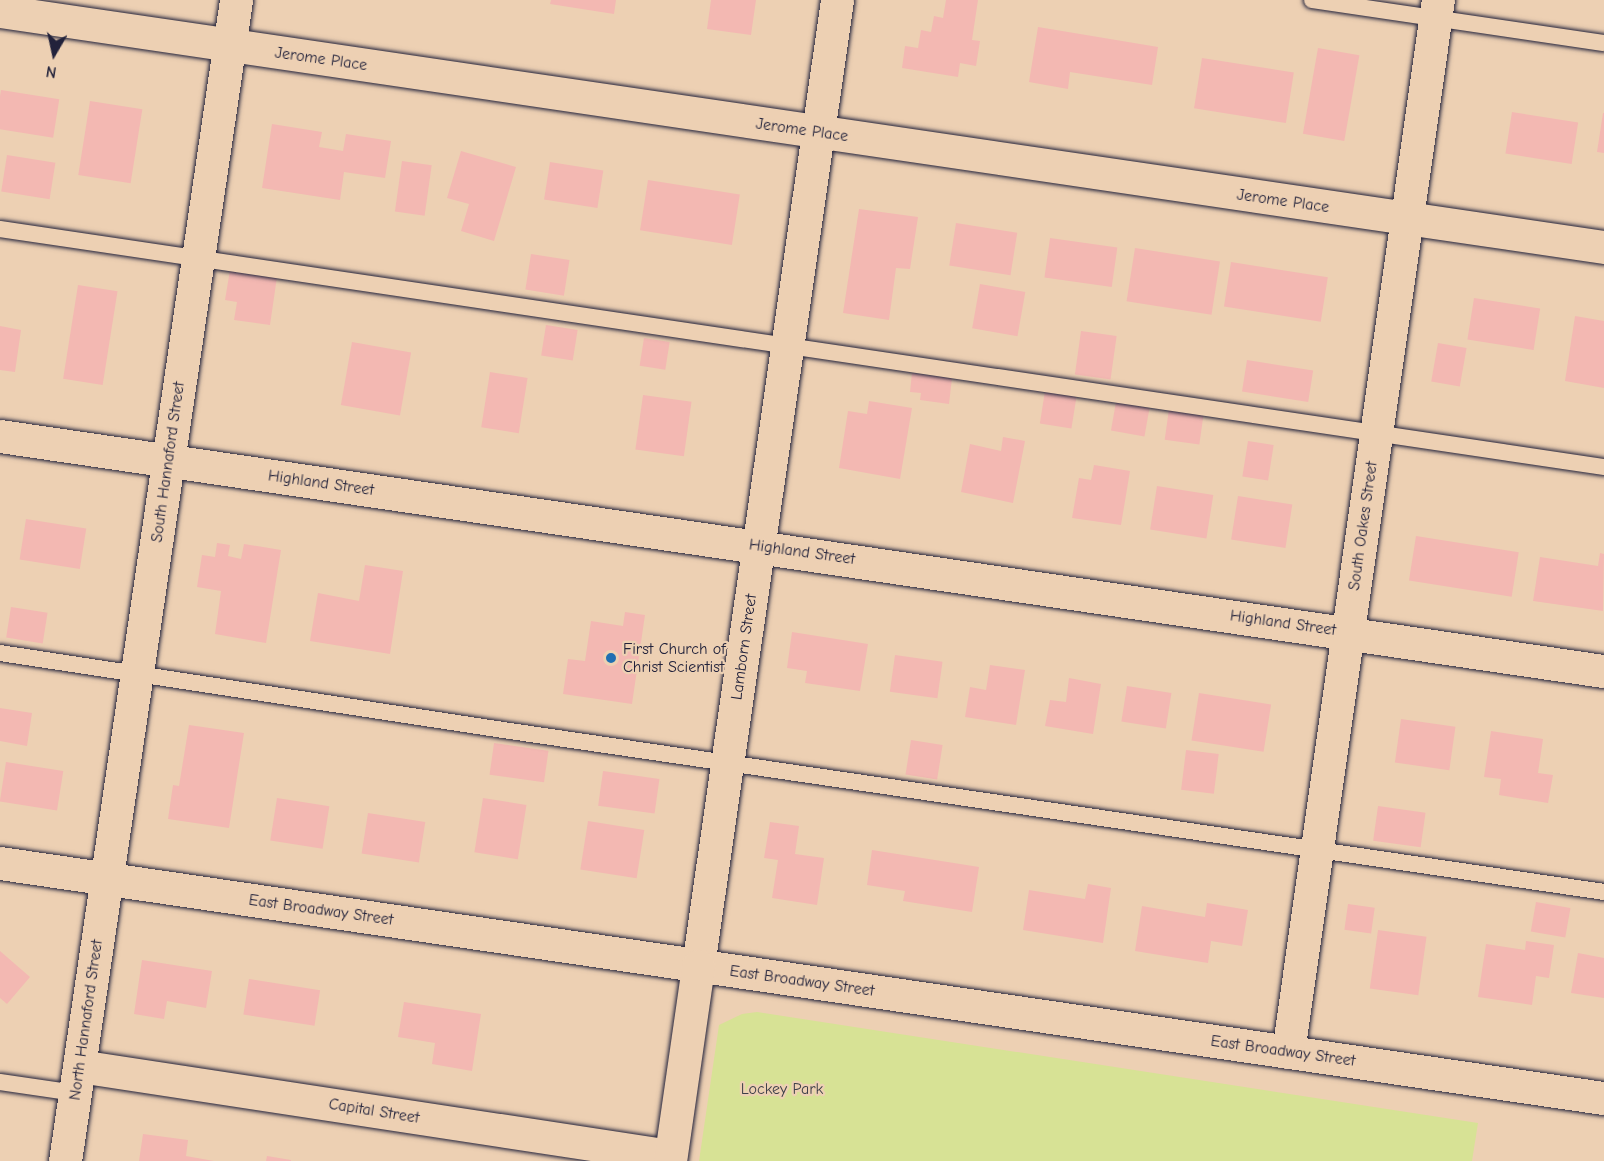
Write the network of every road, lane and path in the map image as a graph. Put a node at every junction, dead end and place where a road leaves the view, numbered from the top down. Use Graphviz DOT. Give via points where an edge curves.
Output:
graph roads {
  1 [pos="236,0"];
  2 [pos="837,0"];
  3 [pos="1312,0"];
  4 [pos="1436,9"];
  5 [pos="0,10"];
  6 [pos="1604,43"];
  7 [pos="230,46"];
  8 [pos="819,132"];
  9 [pos="1407,219"];
  10 [pos="0,229"];
  11 [pos="1604,247"];
  12 [pos="198,259"];
  13 [pos="788,345"];
  14 [pos="1376,434"];
  15 [pos="0,436"];
  16 [pos="168,461"];
  17 [pos="1604,467"];
  18 [pos="758,546"];
  19 [pos="1347,633"];
  20 [pos="0,653"];
  21 [pos="1604,671"];
  22 [pos="136,674"];
  23 [pos="727,762"];
  24 [pos="1317,849"];
  25 [pos="0,863"];
  26 [pos="106,879"];
  27 [pos="1604,892"];
  28 [pos="698,966"];
  29 [pos="1288,1052"];
  30 [pos="77,1079"];
  31 [pos="0,1082"];
  32 [pos="1604,1098"];
  33 [pos="670,1158"];
  34 [pos="65,1161"];
  1 -- 7 [label="street, South Hannaford Street"];
  2 -- 8 [label="street, Lamborn Street"];
  3 -- 4 [label="lane"];
  4 -- 6 [label="lane"];
  4 -- 9 [label="street, South Oakes Street"];
  5 -- 7 [label="street, Jerome Place"];
  7 -- 8 [label="street, Jerome Place"];
  7 -- 12 [label="street, South Hannaford Street"];
  8 -- 9 [label="street, Jerome Place"];
  8 -- 13 [label="street, Lamborn Street"];
  9 -- 11 [label="street, Jerome Place"];
  9 -- 14 [label="street, South Oakes Street"];
  10 -- 12 [label="lane"];
  12 -- 13 [label="lane"];
  12 -- 16 [label="street, South Hannaford Street"];
  13 -- 14 [label="lane"];
  13 -- 18 [label="street, Lamborn Street"];
  14 -- 17 [label="lane"];
  14 -- 19 [label="street, South Oakes Street"];
  15 -- 16 [label="street, Highland Street"];
  16 -- 18 [label="street, Highland Street"];
  16 -- 22 [label="street, South Hannaford Street"];
  18 -- 19 [label="street, Highland Street"];
  18 -- 23 [label="street, Lamborn Street"];
  19 -- 21 [label="street, Highland Street"];
  19 -- 24 [label="street, South Oakes Street"];
  20 -- 22 [label="lane"];
  22 -- 23 [label="lane"];
  22 -- 26 [label="street, South Hannaford Street"];
  23 -- 24 [label="lane"];
  23 -- 28 [label="street, Lamborn Street"];
  24 -- 27 [label="lane"];
  24 -- 29 [label="street, South Oakes Street"];
  25 -- 26 [label="street, East Broadway Street"];
  26 -- 28 [label="street, East Broadway Street"];
  26 -- 30 [label="street, North Hannaford Street"];
  28 -- 29 [label="street, East Broadway Street"];
  28 -- 33 [label="street, Lamborn Street"];
  29 -- 32 [label="street, East Broadway Street"];
  30 -- 31 [label="lane"];
  30 -- 33 [label="street, Capital Street"];
  30 -- 34 [label="street, North Hannaford Street"];
}
